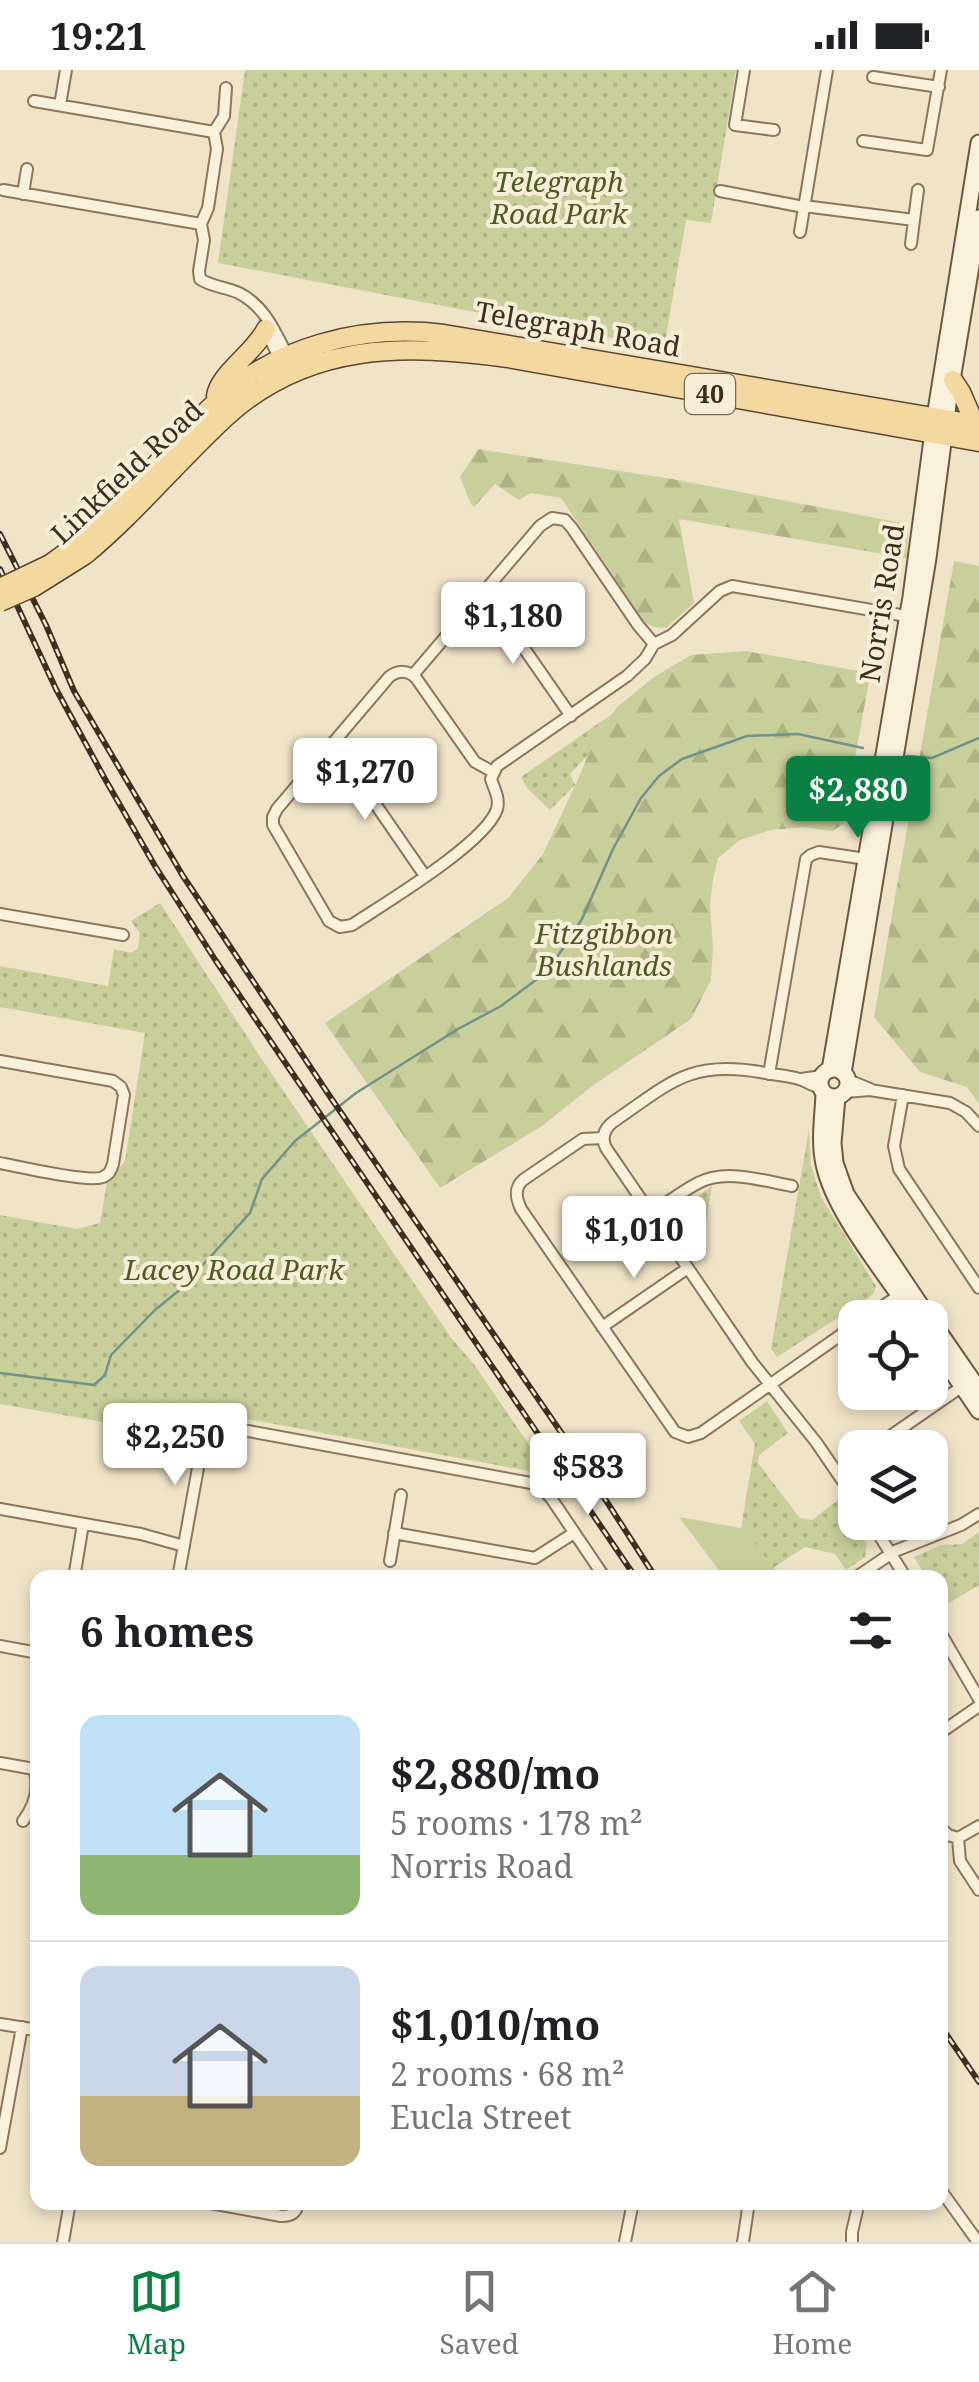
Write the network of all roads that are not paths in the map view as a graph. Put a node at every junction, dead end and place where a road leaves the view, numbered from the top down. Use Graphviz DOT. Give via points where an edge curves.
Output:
graph roads {
  1 [pos="66,70"];
  2 [pos="744,70"];
  3 [pos="827,70"];
  4 [pos="941,70"];
  5 [pos="873,77"];
  6 [pos="939,87"];
  7 [pos="226,88"];
  8 [pos="34,101"];
  9 [pos="60,105"];
  10 [pos="774,130"];
  11 [pos="214,132"];
  12 [pos="863,141"];
  13 [pos="979,143"];
  14 [pos="27,169"];
  15 [pos="3,190"];
  16 [pos="918,190"];
  17 [pos="720,191"];
  18 [pos="22,194"];
  19 [pos="804,206"];
  20 [pos="979,218"];
  21 [pos="914,220"];
  22 [pos="201,224"];
  23 [pos="800,232"];
  24 [pos="911,244"];
  25 [pos="260,310"];
  26 [pos="266,330"];
  27 [pos="287,365"];
  28 [pos="953,380"];
  29 [pos="216,402"];
  30 [pos="940,427"];
  31 [pos="978,430"];
  32 [pos="82,549"];
  33 [pos="0,588"];
  34 [pos="480,594"];
  35 [pos="0,602"];
  36 [pos="912,617"];
  37 [pos="654,644"];
  38 [pos="412,675"];
  39 [pos="571,716"];
  40 [pos="330,746"];
  41 [pos="493,772"];
  42 [pos="866,860"];
  43 [pos="425,876"];
  44 [pos="0,914"];
  45 [pos="123,935"];
  46 [pos="0,1061"];
  47 [pos="770,1074"];
  48 [pos="834,1084"];
  49 [pos="902,1095"];
  50 [pos="979,1126"];
  51 [pos="604,1138"];
  52 [pos="0,1163"];
  53 [pos="792,1186"];
  54 [pos="650,1214"];
  55 [pos="688,1268"];
  56 [pos="979,1288"];
  57 [pos="904,1291"];
  58 [pos="891,1300"];
  59 [pos="908,1300"];
  60 [pos="913,1300"];
  61 [pos="602,1327"];
  62 [pos="838,1337"];
  63 [pos="948,1347"];
  64 [pos="948,1359"];
  65 [pos="769,1384"];
  66 [pos="971,1385"];
  67 [pos="979,1411"];
  68 [pos="901,1430"];
  69 [pos="837,1472"];
  70 [pos="401,1495"];
  71 [pos="0,1509"];
  72 [pos="979,1514"];
  73 [pos="84,1524"];
  74 [pos="574,1532"];
  75 [pos="394,1533"];
  76 [pos="883,1540"];
  77 [pos="184,1546"];
  78 [pos="891,1553"];
  79 [pos="390,1561"];
  80 [pos="75,1570"];
  81 [pos="180,1570"];
  82 [pos="600,1570"];
  83 [pos="867,1570"];
  84 [pos="901,1570"];
  85 [pos="0,1646"];
  86 [pos="948,1647"];
  87 [pos="30,1652"];
  88 [pos="979,1703"];
  89 [pos="948,1727"];
  90 [pos="0,1763"];
  91 [pos="30,1766"];
  92 [pos="30,1811"];
  93 [pos="23,1820"];
  94 [pos="979,1826"];
  95 [pos="948,1835"];
  96 [pos="958,1838"];
  97 [pos="979,1890"];
  98 [pos="0,2024"];
  99 [pos="22,2028"];
  100 [pos="30,2029"];
  101 [pos="0,2148"];
  102 [pos="948,2201"];
  103 [pos="69,2210"];
  104 [pos="247,2210"];
  105 [pos="296,2210"];
  106 [pos="632,2210"];
  107 [pos="748,2210"];
  108 [pos="857,2210"];
  109 [pos="63,2242"];
  110 [pos="626,2242"];
  111 [pos="743,2242"];
  112 [pos="852,2242"];
  113 [pos="978,2242"];
  1 -- 9 [label="street"];
  2 -- 10 [label="street" via="735,124"];
  3 -- 19 [label="street"];
  4 -- 6 [label="street"];
  5 -- 6 [label="street"];
  6 -- 12 [label="street" via="928,150"];
  7 -- 11 [label="street" via="224,116"];
  8 -- 9 [label="street"];
  9 -- 11 [label="street"];
  11 -- 22 [label="street" via="218,149"];
  13 -- 30 [label="main road, Norris Road"];
  14 -- 18 [label="street"];
  15 -- 18 [label="street"];
  16 -- 21 [label="street"];
  17 -- 19 [label="street"];
  18 -- 22 [label="street"];
  19 -- 21 [label="street"];
  19 -- 23 [label="street"];
  20 -- 28 [label="main road, Norris Road"];
  21 -- 24 [label="street"];
  22 -- 25 [label="street" via="200,279 237,292"];
  25 -- 26 [label="street"];
  25 -- 27 [label="street"];
  26 -- 27 [label="street"];
  26 -- 29 [label="main road" via="218,386"];
  27 -- 29 [label="main road, Linkfield Road / 40" via="245,379"];
  27 -- 30 [label="main road, Telegraph Road / 40" via="326,342 359,334 425,332"];
  27 -- 32 [label="main road, Linkfield Road / 40" via="224,418 118,526"];
  28 -- 30 [label="main road, Norris Road"];
  28 -- 31 [label="main road"];
  29 -- 32 [label="main road, Linkfield Road / 40"];
  30 -- 31 [label="main road, Telegraph Road / 40"];
  30 -- 36 [label="main road, Norris Road"];
  32 -- 33 [label="main road, Linkfield Road / 40, bridge"];
  32 -- 35 [label="main road, Linkfield Road / 40, bridge" via="34,587"];
  34 -- 37 [label="street" via="545,521 561,519"];
  34 -- 38 [label="street"];
  34 -- 39 [label="street"];
  36 -- 37 [label="street" via="732,586"];
  36 -- 42 [label="main road, Norris Road"];
  36 -- 48 [label="main road, Norris Road"];
  37 -- 39 [label="street" via="634,670"];
  38 -- 40 [label="street" via="389,678"];
  38 -- 41 [label="street" via="475,762"];
  39 -- 41 [label="street"];
  40 -- 43 [label="street"];
  40 -- 43 [label="street" via="273,821 328,922 352,925"];
  41 -- 43 [label="street" via="494,815 465,848"];
  42 -- 47 [label="street" via="819,852 806,860"];
  42 -- 48 [label="main road, Norris Road"];
  44 -- 45 [label="street"];
  46 -- 52 [label="street" via="113,1081 124,1095 113,1164 105,1176"];
  47 -- 48 [label="street"];
  47 -- 51 [label="street" via="723,1068 689,1074 613,1122"];
  48 -- 49 [label="street"];
  48 -- 57 [label="main road, Norris Road" via="832,1143 840,1178"];
  49 -- 50 [label="street" via="950,1103"];
  49 -- 56 [label="street" via="894,1146 899,1170"];
  51 -- 54 [label="street"];
  51 -- 61 [label="street" via="583,1139 523,1180 516,1192"];
  53 -- 54 [label="street" via="716,1177"];
  54 -- 55 [label="street"];
  55 -- 61 [label="street"];
  55 -- 65 [label="street"];
  57 -- 58 [label="street"];
  57 -- 59 [label="main road, Norris Road"];
  57 -- 60 [label="main road, Norris Road"];
  61 -- 65 [label="street" via="684,1436 701,1434"];
  62 -- 65 [label="street"];
  63 -- 66 [label="main road, Norris Road"];
  64 -- 66 [label="main road, Norris Road"];
  65 -- 69 [label="street"];
  66 -- 67 [label="main road, Norris Road"];
  66 -- 68 [label="street"];
  70 -- 75 [label="street"];
  71 -- 73 [label="street"];
  72 -- 78 [label="street"];
  73 -- 77 [label="street"];
  73 -- 80 [label="street"];
  74 -- 75 [label="street" via="535,1558"];
  74 -- 77 [label="street" via="551,1498 526,1482 248,1431 218,1432 202,1446"];
  74 -- 82 [label="street"];
  75 -- 79 [label="street"];
  76 -- 78 [label="street"];
  77 -- 81 [label="street"];
  78 -- 83 [label="street"];
  78 -- 84 [label="street"];
  85 -- 87 [label="street"];
  86 -- 88 [label="street"];
  88 -- 89 [label="street"];
  90 -- 91 [label="street"];
  92 -- 93 [label="street"];
  94 -- 96 [label="street"];
  95 -- 96 [label="street"];
  96 -- 97 [label="street" via="960,1862"];
  98 -- 99 [label="street"];
  99 -- 100 [label="street"];
  99 -- 101 [label="street"];
  102 -- 113 [label="street"];
  103 -- 109 [label="street"];
  104 -- 105 [label="street" via="290,2216"];
  106 -- 110 [label="street"];
  107 -- 111 [label="street"];
  108 -- 112 [label="street"];
}
